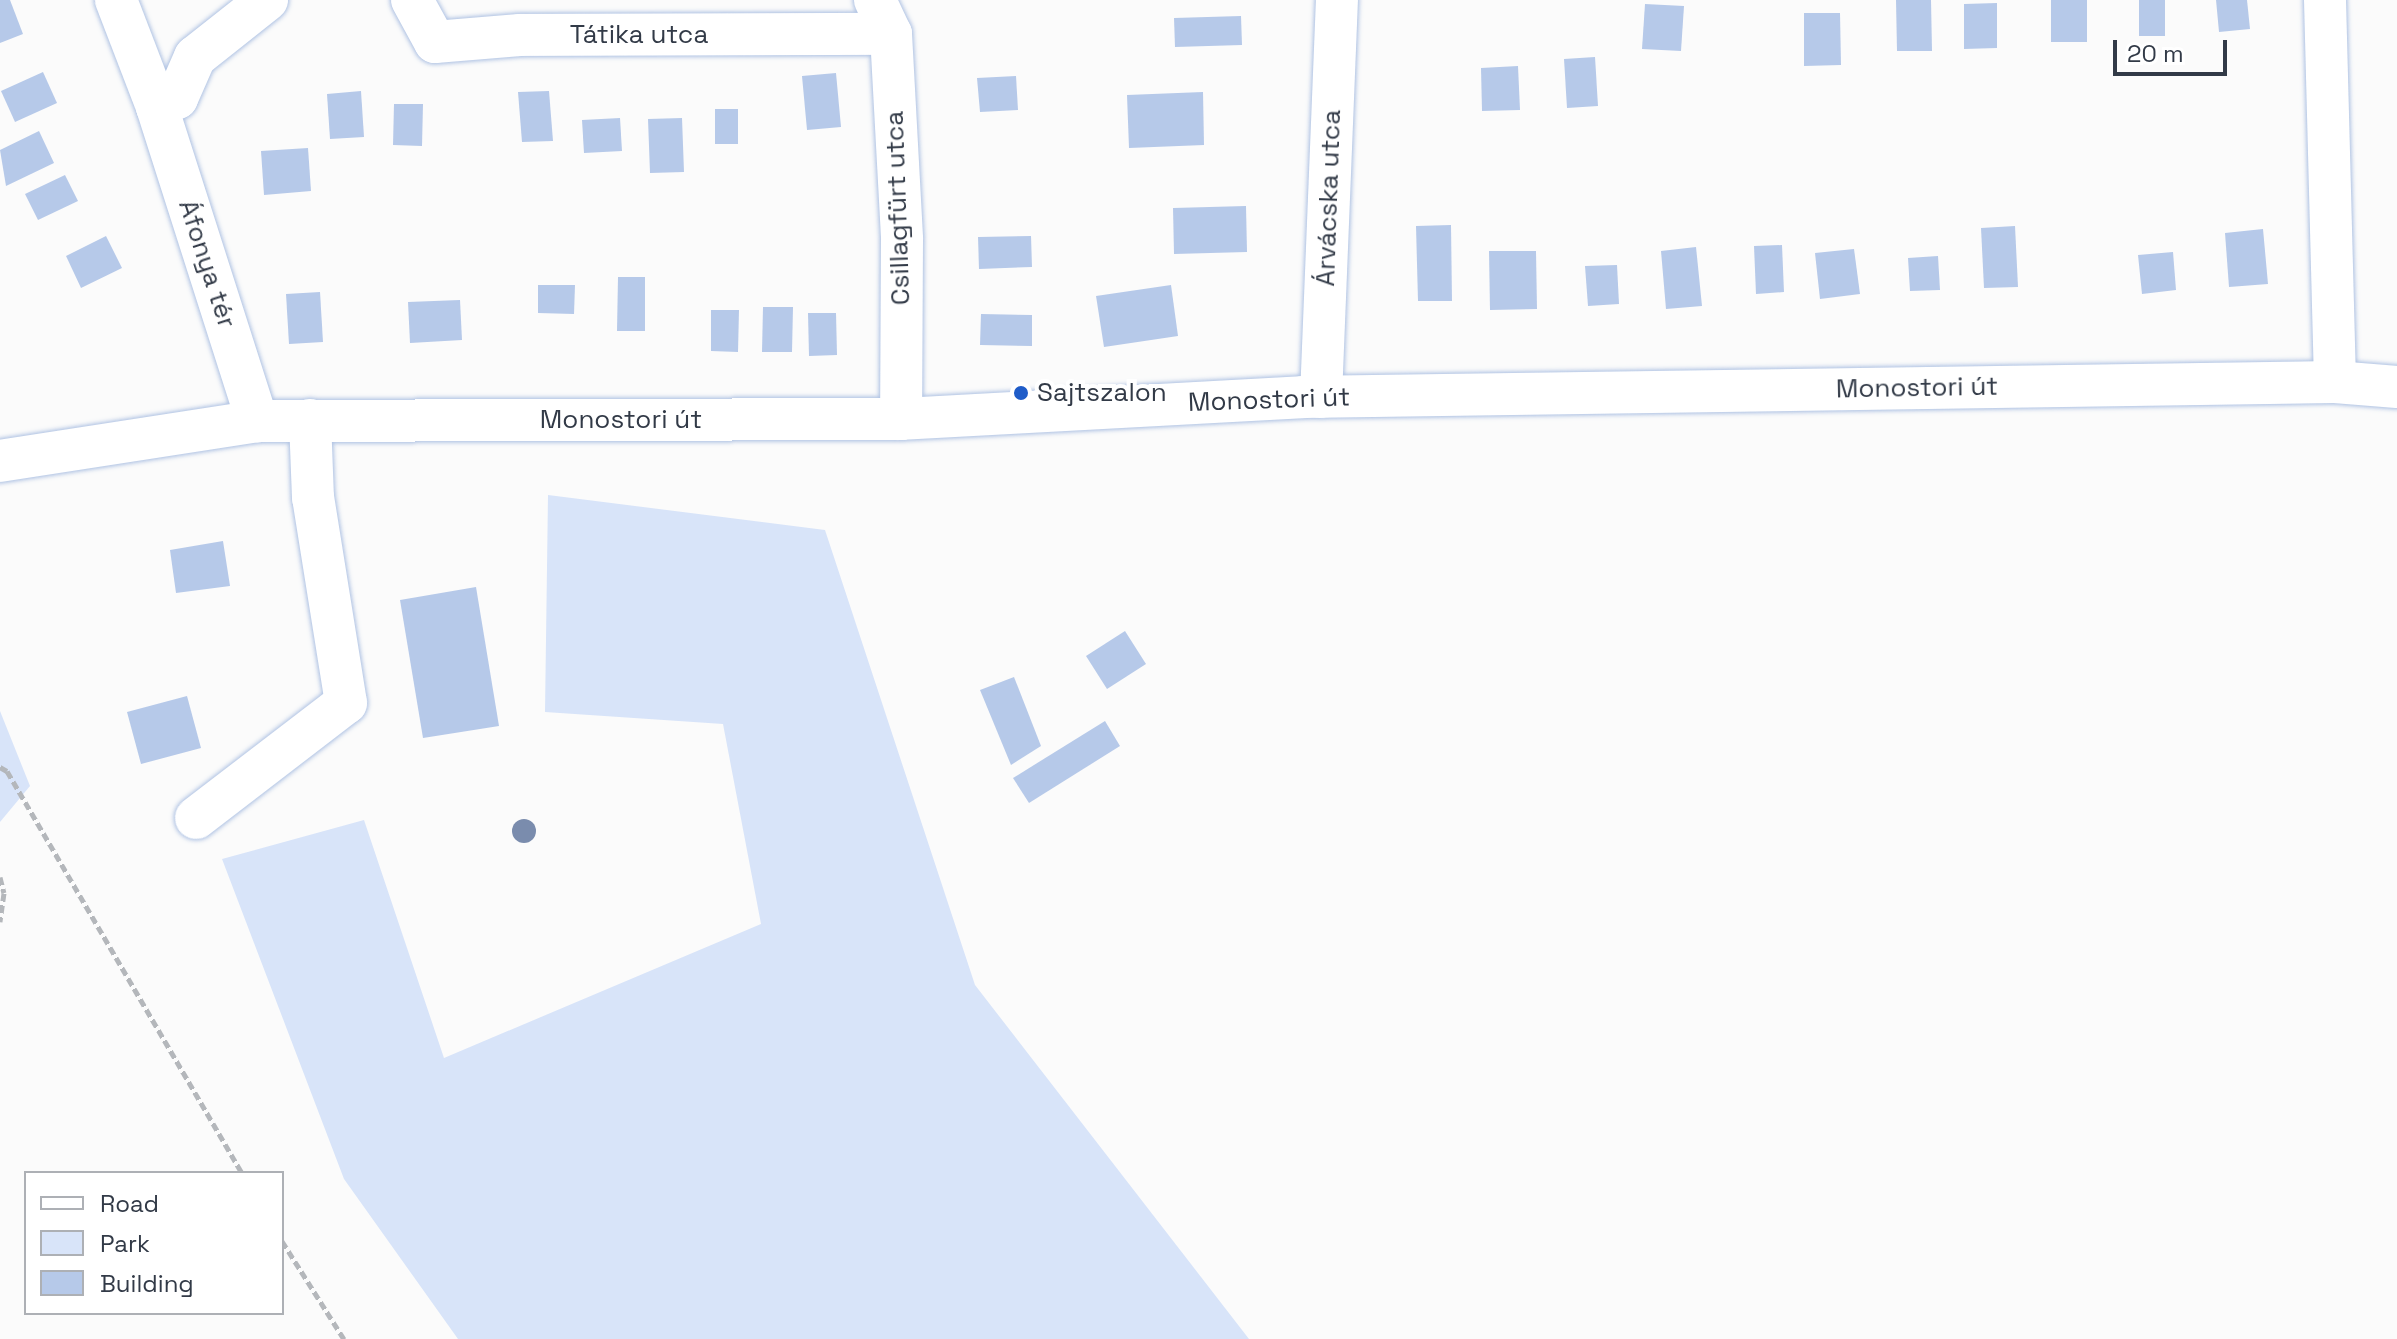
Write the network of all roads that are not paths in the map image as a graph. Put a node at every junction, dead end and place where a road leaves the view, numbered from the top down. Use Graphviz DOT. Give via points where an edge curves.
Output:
graph roads {
  1 [pos="116,0"];
  2 [pos="267,0"];
  3 [pos="412,0"];
  4 [pos="1337,0"];
  5 [pos="2325,0"];
  6 [pos="883,17"];
  7 [pos="157,107"];
  8 [pos="2335,382"];
  9 [pos="2397,387"];
  10 [pos="1321,397"];
  11 [pos="901,419"];
  12 [pos="310,420"];
  13 [pos="257,421"];
  14 [pos="0,461"];
  15 [pos="196,818"];
  1 -- 7 [label="street, Áfonya tér"];
  2 -- 7 [label="street" via="195,57 177,98"];
  3 -- 6 [label="street, Tátika utca" via="435,42"];
  4 -- 10 [label="street, Árvácska utca"];
  5 -- 8 [label="street"];
  6 -- 11 [label="street, Csillagfürt utca" via="902,240"];
  7 -- 13 [label="street, Áfonya tér"];
  8 -- 9 [label="street, Monostori út"];
  8 -- 10 [label="street, Monostori út"];
  10 -- 11 [label="street, Monostori út"];
  11 -- 12 [label="street, Monostori út"];
  12 -- 13 [label="street, Monostori út"];
  12 -- 15 [label="street" via="313,498 346,703"];
  13 -- 14 [label="street, Monostori út"];
}
